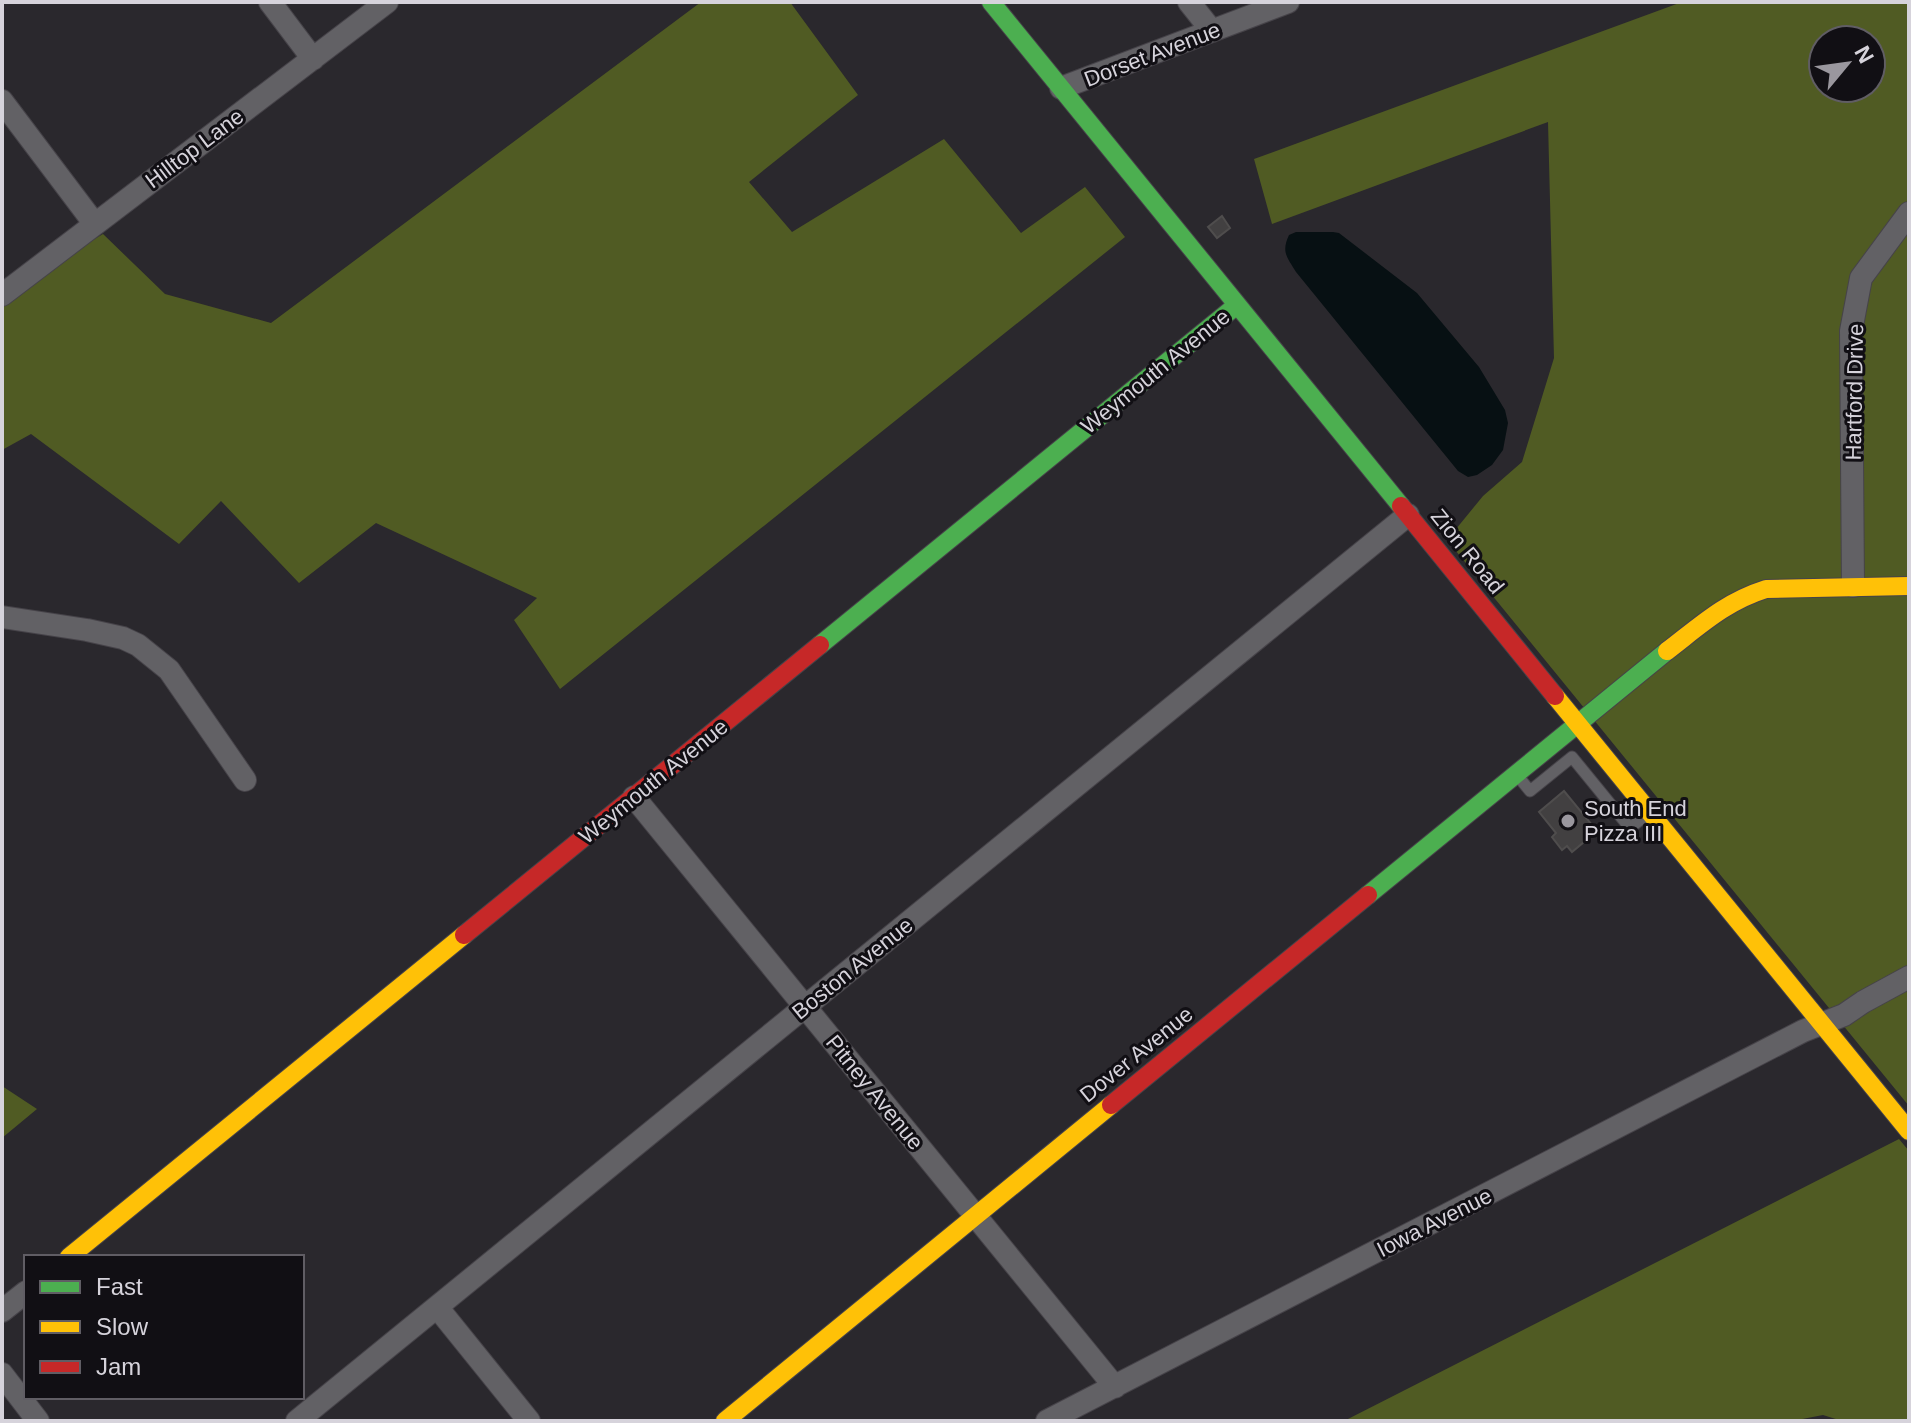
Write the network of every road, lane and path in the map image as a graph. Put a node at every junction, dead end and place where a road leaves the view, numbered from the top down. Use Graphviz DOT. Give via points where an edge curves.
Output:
graph roads {
  1 [pos="270,2"];
  2 [pos="387,2"];
  3 [pos="991,2"];
  4 [pos="1189,2"];
  5 [pos="1288,2"];
  6 [pos="1212,31"];
  7 [pos="313,59"];
  8 [pos="1061,88"];
  9 [pos="2,101"];
  10 [pos="1909,213"];
  11 [pos="94,223"];
  12 [pos="2,295"];
  13 [pos="1237,305"];
  14 [pos="1408,515"];
  15 [pos="1853,586"];
  16 [pos="1909,586"];
  17 [pos="2,617"];
  18 [pos="1577,724"];
  19 [pos="1597,748"];
  20 [pos="1578,764"];
  21 [pos="1517,774"];
  22 [pos="245,780"];
  23 [pos="634,797"];
  24 [pos="1649,812"];
  25 [pos="1909,977"];
  26 [pos="805,1007"];
  27 [pos="1822,1024"];
  28 [pos="1909,1131"];
  29 [pos="976,1216"];
  30 [pos="71,1255"];
  31 [pos="24,1294"];
  32 [pos="437,1307"];
  33 [pos="2,1311"];
  34 [pos="2,1374"];
  35 [pos="1115,1387"];
  36 [pos="38,1421"];
  37 [pos="297,1421"];
  38 [pos="529,1421"];
  39 [pos="725,1421"];
  40 [pos="1047,1421"];
  1 -- 7 [label="street"];
  2 -- 7 [label="street, Hilltop Lane"];
  3 -- 8 [label="street, Zion Road"];
  4 -- 6 [label="street"];
  5 -- 6 [label="street, Dorset Avenue"];
  6 -- 8 [label="street, Dorset Avenue"];
  7 -- 11 [label="street, Hilltop Lane"];
  8 -- 13 [label="street, Zion Road"];
  9 -- 11 [label="street"];
  10 -- 15 [label="street, Hartford Drive" via="1861,278 1851,331"];
  11 -- 12 [label="street, Hilltop Lane"];
  13 -- 14 [label="street, Zion Road"];
  13 -- 23 [label="street, Weymouth Avenue"];
  14 -- 18 [label="street, Zion Road"];
  14 -- 26 [label="street, Boston Avenue"];
  15 -- 16 [label="street, Dover Avenue"];
  15 -- 18 [label="street, Dover Avenue" via="1766,589 1744,596"];
  17 -- 22 [label="street" via="123,638 147,651 175,677"];
  18 -- 19 [label="street, Zion Road"];
  18 -- 21 [label="street, Dover Avenue"];
  19 -- 20 [label="lane"];
  19 -- 24 [label="street, Zion Road"];
  20 -- 21 [label="lane" via="1572,757 1530,791"];
  20 -- 24 [label="lane" via="1630,828"];
  21 -- 29 [label="street, Dover Avenue"];
  23 -- 26 [label="street, Pitney Avenue"];
  23 -- 30 [label="street, Weymouth Avenue"];
  24 -- 27 [label="street, Zion Road"];
  25 -- 27 [label="street"];
  26 -- 29 [label="street, Pitney Avenue"];
  26 -- 32 [label="street, Boston Avenue"];
  27 -- 28 [label="street, Zion Road"];
  27 -- 35 [label="street, Iowa Avenue"];
  29 -- 35 [label="street, Pitney Avenue"];
  29 -- 39 [label="street, Dover Avenue"];
  31 -- 33 [label="street"];
  32 -- 37 [label="street, Boston Avenue"];
  32 -- 38 [label="street"];
  34 -- 36 [label="street"];
  35 -- 40 [label="street, Iowa Avenue"];
}
